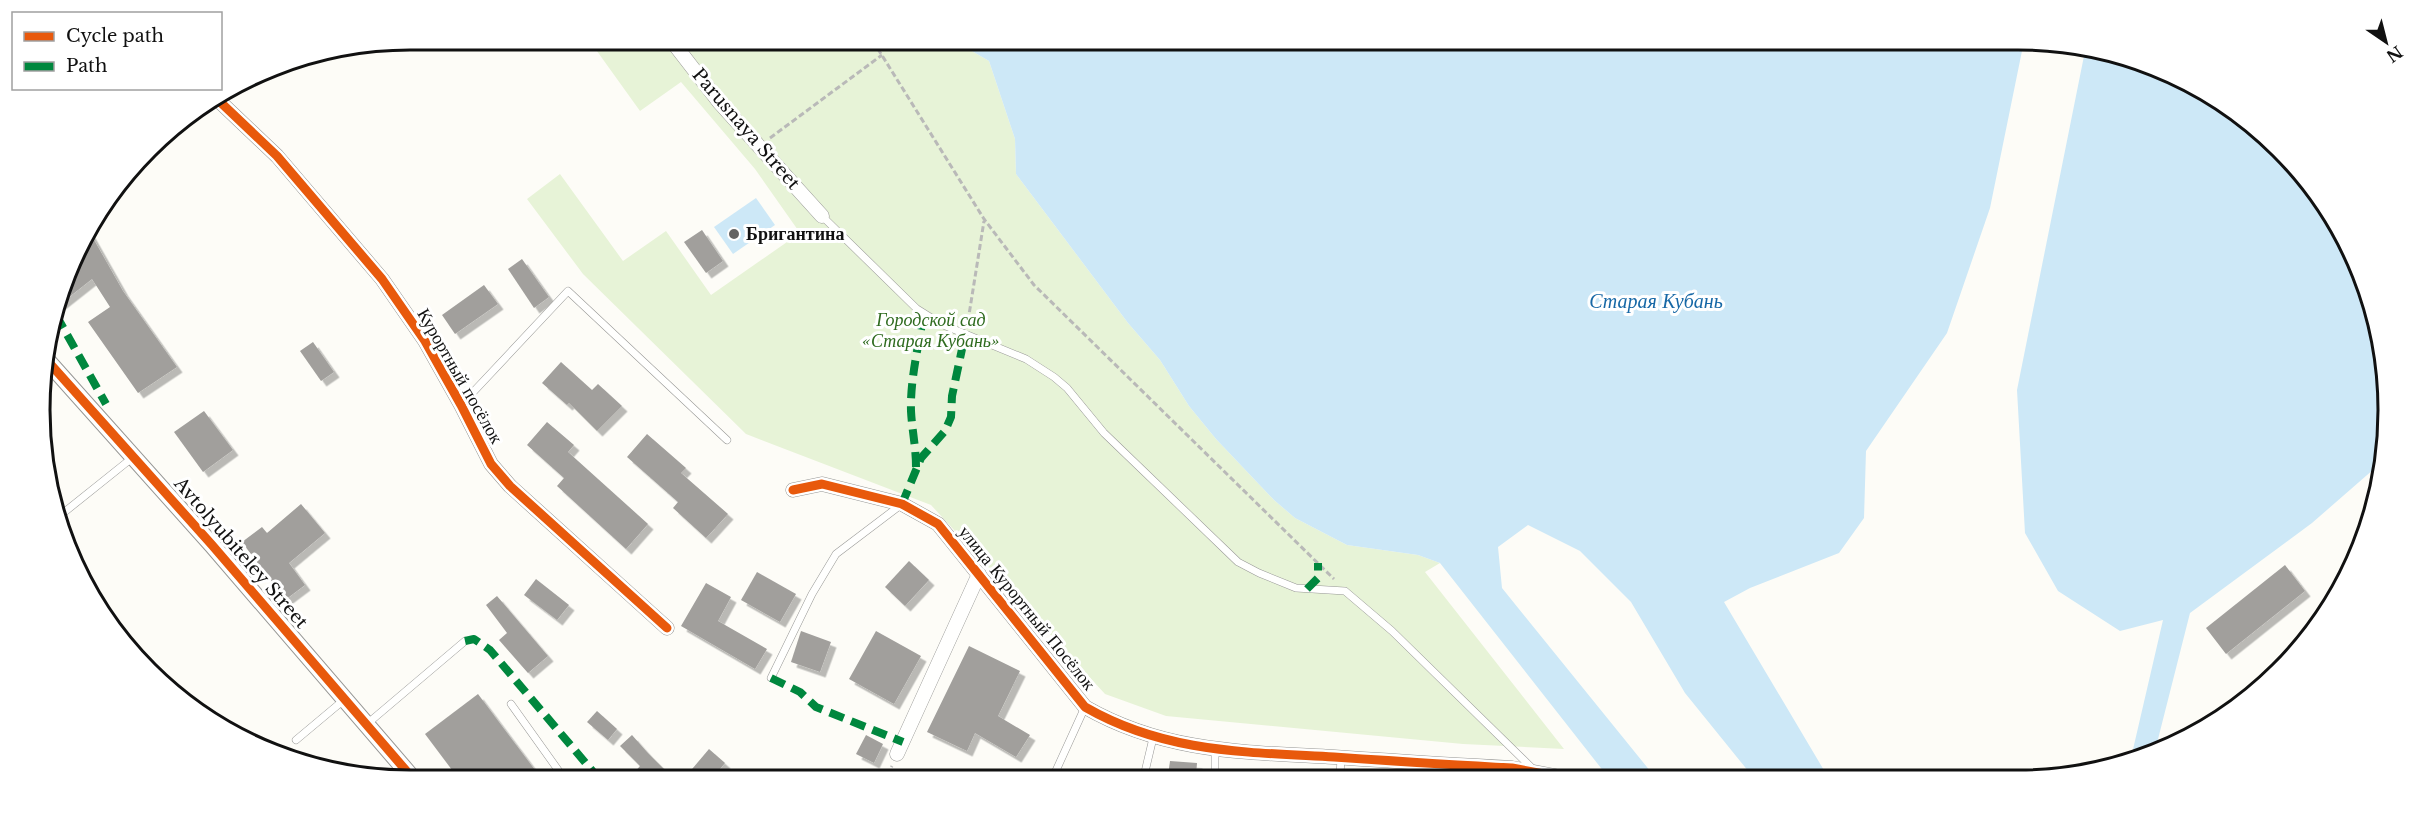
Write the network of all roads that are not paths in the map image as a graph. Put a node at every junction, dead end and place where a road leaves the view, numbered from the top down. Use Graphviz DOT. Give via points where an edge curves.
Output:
graph roads {
  1 [pos="679,50"];
  2 [pos="221,103"];
  3 [pos="822,216"];
  4 [pos="53,366"];
  5 [pos="461,405"];
  6 [pos="727,440"];
  7 [pos="134,457"];
  8 [pos="793,490"];
  9 [pos="902,504"];
  10 [pos="65,512"];
  11 [pos="979,574"];
  12 [pos="667,628"];
  13 [pos="465,641"];
  14 [pos="771,678"];
  15 [pos="345,699"];
  16 [pos="511,704"];
  17 [pos="1085,707"];
  18 [pos="367,724"];
  19 [pos="1153,738"];
  20 [pos="296,740"];
  21 [pos="1215,750"];
  22 [pos="897,754"];
  23 [pos="1341,758"];
  24 [pos="402,770"];
  25 [pos="558,770"];
  26 [pos="1057,770"];
  27 [pos="1145,770"];
  28 [pos="1215,770"];
  29 [pos="1340,770"];
  30 [pos="1439,770"];
  31 [pos="1534,770"];
  1 -- 3 [label="street, Parusnaya Street" via="719,102"];
  2 -- 5 [label="street, Курортный посёлок" via="277,156 382,279 425,341"];
  3 -- 31 [label="lane" via="917,309 941,324 1026,359 1054,377 1104,433 1238,562 1290,587 1345,591 1392,631"];
  4 -- 7 [label="street, Avtolyubiteley Street"];
  5 -- 6 [label="lane" via="568,291"];
  5 -- 12 [label="street, Курортный посёлок" via="490,464 510,486"];
  7 -- 10 [label="lane"];
  7 -- 15 [label="street, Avtolyubiteley Street"];
  8 -- 9 [label="street, улица Курортный Посёлок" via="822,484"];
  9 -- 11 [label="street, улица Курортный Посёлок" via="938,524"];
  9 -- 14 [label="lane" via="836,554"];
  11 -- 17 [label="street, улица Курортный Посёлок"];
  11 -- 22 [label="street"];
  13 -- 18 [label="lane"];
  15 -- 18 [label="street, Avtolyubiteley Street"];
  15 -- 20 [label="lane"];
  16 -- 25 [label="lane"];
  17 -- 19 [label="street, улица Курортный Посёлок"];
  17 -- 26 [label="lane"];
  18 -- 24 [label="street, Avtolyubiteley Street"];
  19 -- 21 [label="street, улица Курортный Посёлок"];
  19 -- 27 [label="lane"];
  21 -- 23 [label="street, улица Курортный Посёлок"];
  21 -- 28 [label="lane"];
  23 -- 29 [label="lane"];
  23 -- 30 [label="street, улица Курортный Посёлок"];
}
